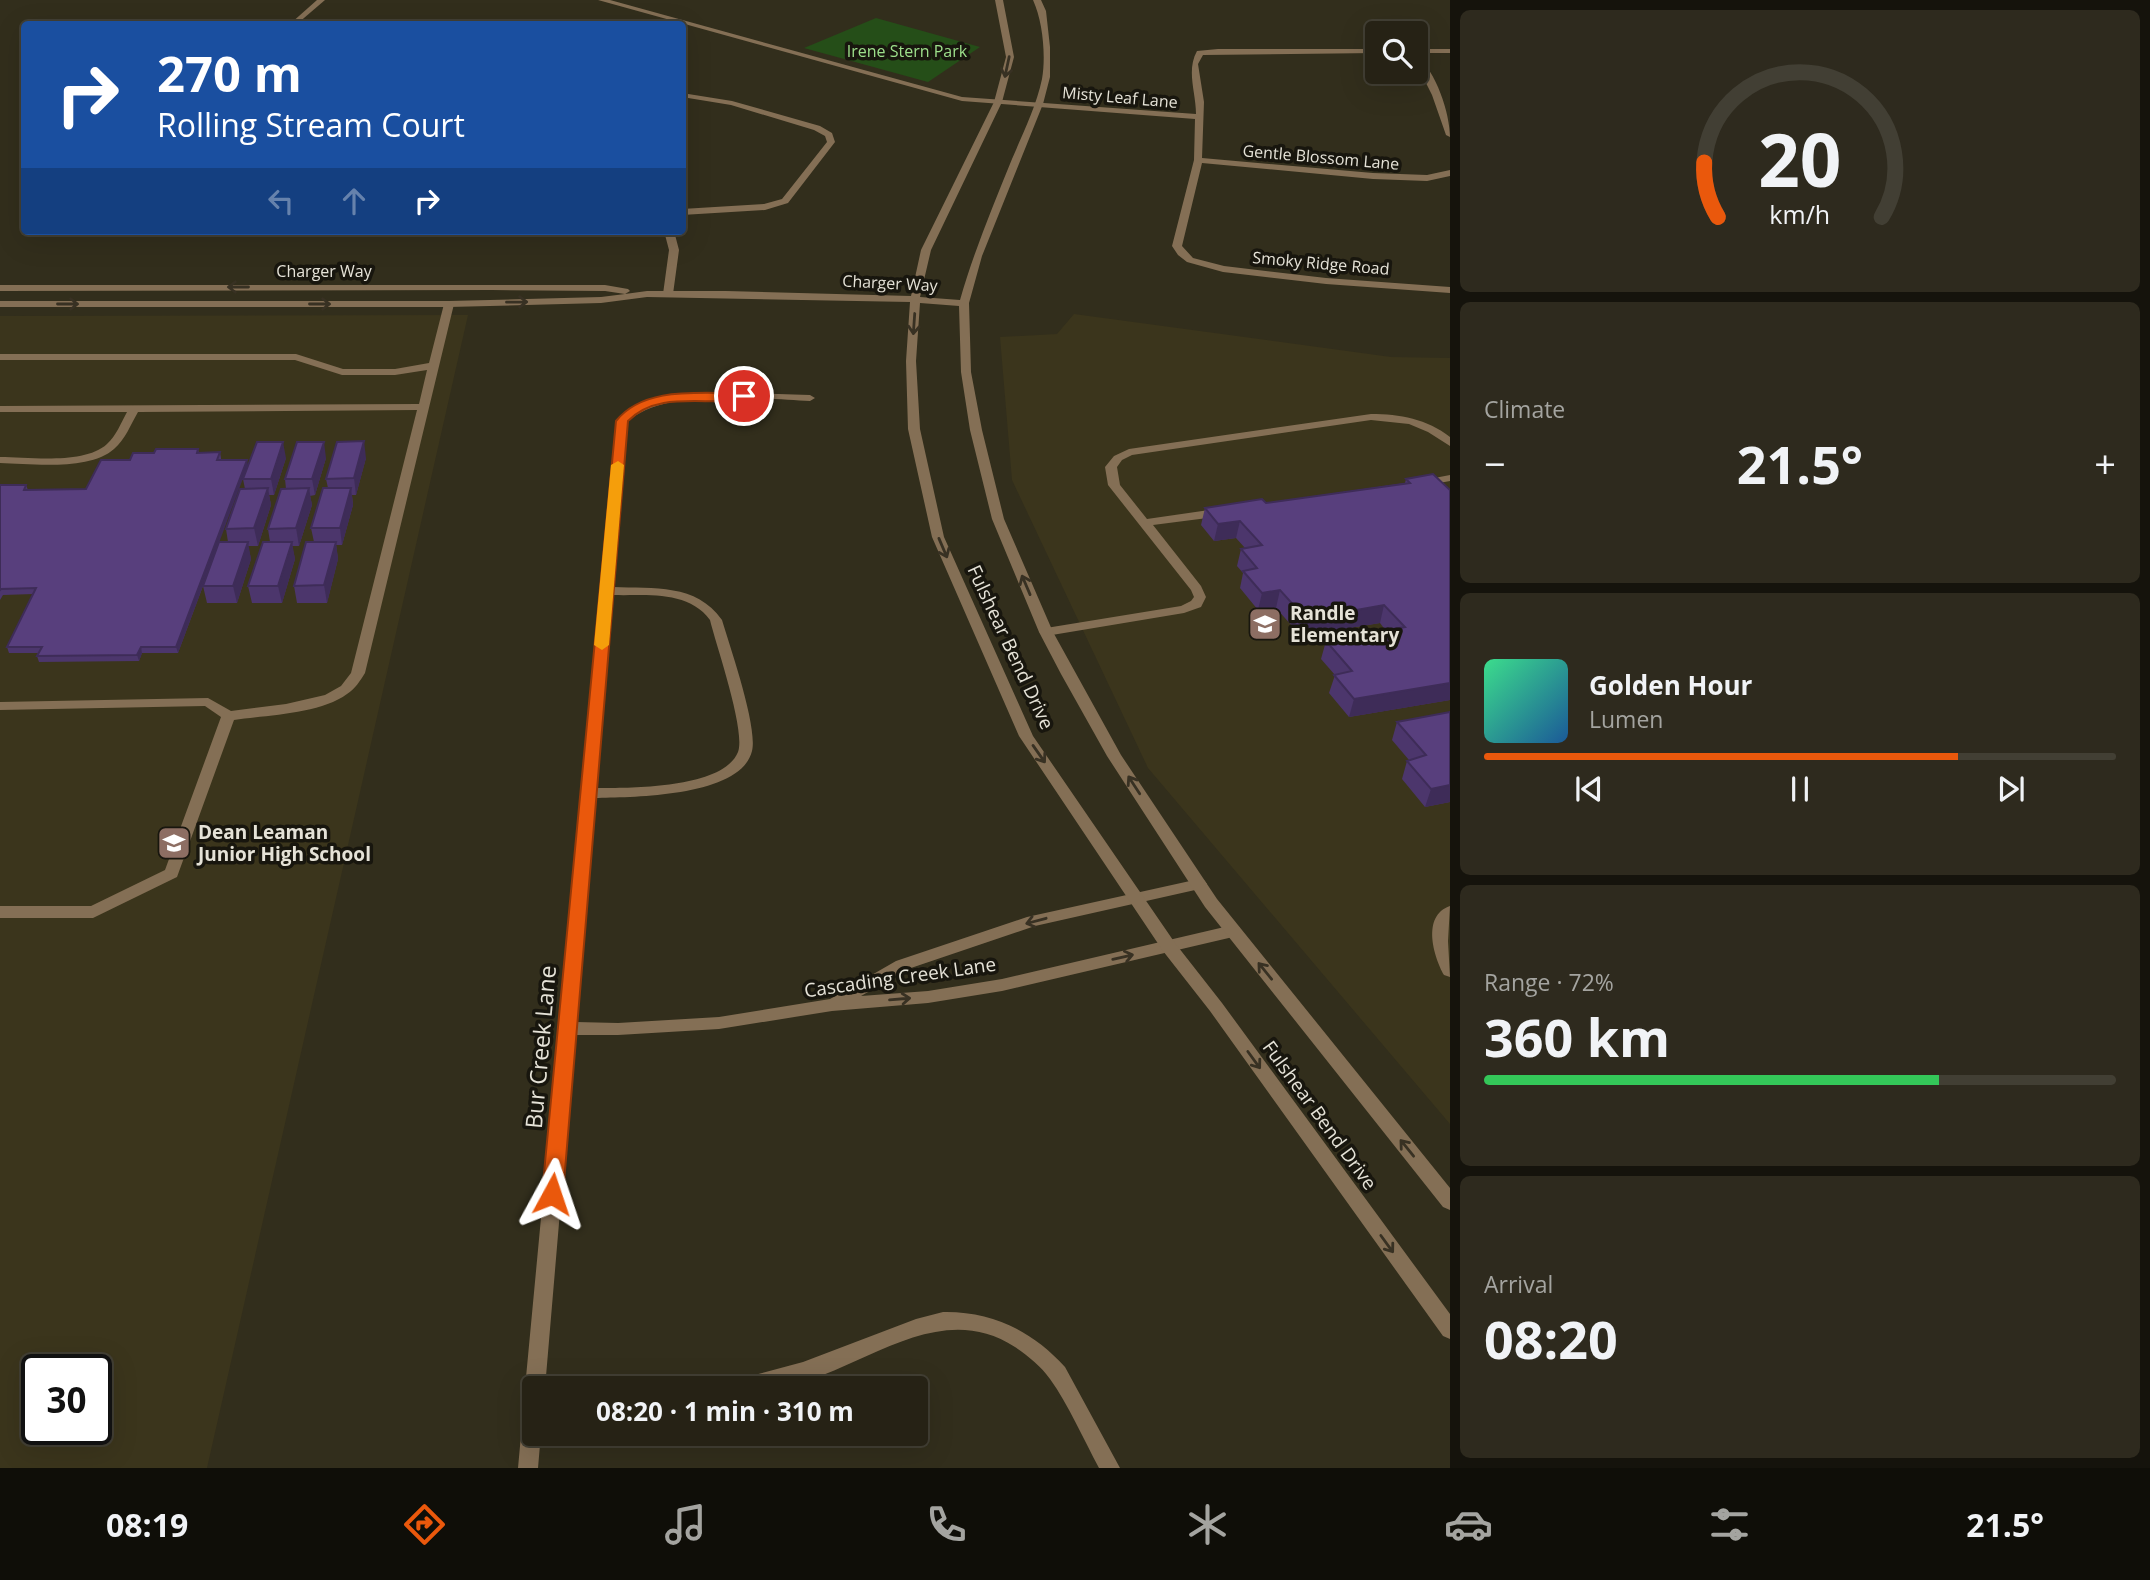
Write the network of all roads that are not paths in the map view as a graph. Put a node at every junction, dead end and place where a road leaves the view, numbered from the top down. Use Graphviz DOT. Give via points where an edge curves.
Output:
graph roads {
  1 [pos="321,0"];
  2 [pos="601,0"];
  3 [pos="999,0"];
  4 [pos="1037,0"];
  5 [pos="296,21"];
  6 [pos="678,21"];
  7 [pos="686,23"];
  8 [pos="1365,51"];
  9 [pos="1428,51"];
  10 [pos="1450,51"];
  11 [pos="1428,77"];
  12 [pos="686,96"];
  13 [pos="999,102"];
  14 [pos="1038,104"];
  15 [pos="1199,117"];
  16 [pos="1450,135"];
  17 [pos="1198,160"];
  18 [pos="1446,174"];
  19 [pos="686,212"];
  20 [pos="670,235"];
  21 [pos="453,286"];
  22 [pos="0,288"];
  23 [pos="1450,290"];
  24 [pos="647,294"];
  25 [pos="668,294"];
  26 [pos="915,299"];
  27 [pos="449,303"];
  28 [pos="964,303"];
  29 [pos="0,304"];
  30 [pos="0,356"];
  31 [pos="433,366"];
  32 [pos="810,398"];
  33 [pos="423,407"];
  34 [pos="134,408"];
  35 [pos="0,409"];
  36 [pos="1450,443"];
  37 [pos="0,460"];
  38 [pos="1450,478"];
  39 [pos="1405,485"];
  40 [pos="1240,509"];
  41 [pos="1144,523"];
  42 [pos="606,591"];
  43 [pos="1046,632"];
  44 [pos="0,706"];
  45 [pos="228,716"];
  46 [pos="589,793"];
  47 [pos="1199,884"];
  48 [pos="1135,898"];
  49 [pos="0,912"];
  50 [pos="1450,912"];
  51 [pos="1233,931"];
  52 [pos="1169,947"];
  53 [pos="1450,971"];
  54 [pos="831,1005"];
  55 [pos="567,1028"];
  56 [pos="1450,1202"];
  57 [pos="1450,1331"];
  58 [pos="536,1376"];
  59 [pos="784,1376"];
  60 [pos="530,1446"];
  61 [pos="528,1468"];
  62 [pos="1110,1468"];
  1 -- 5 [label="street"];
  2 -- 6 [label="street, Misty Leaf Lane"];
  3 -- 13 [label="street, Fulshear Bend Drive, one-way" via="1010,57"];
  4 -- 14 [label="street, Fulshear Bend Drive" via="1046,47 1046,77"];
  7 -- 13 [label="street, Misty Leaf Lane" via="962,99"];
  8 -- 15 [label="street" via="1199,53 1194,64"];
  9 -- 10 [label="street"];
  11 -- 16 [label="street"];
  12 -- 19 [label="street" via="732,103 817,128 829,135 831,142 785,201 765,207"];
  13 -- 14 [label="street, Misty Leaf Lane"];
  13 -- 26 [label="street, Fulshear Bend Drive" via="926,250"];
  14 -- 15 [label="street, Misty Leaf Lane"];
  14 -- 28 [label="street, Fulshear Bend Drive" via="977,256"];
  15 -- 17 [label="street"];
  17 -- 18 [label="street, Gentle Blossom Lane" via="1362,175 1419,178"];
  17 -- 23 [label="street, Smoky Ridge Road" via="1177,243 1190,260 1262,274"];
  20 -- 25 [label="street" via="674,250"];
  21 -- 22 [label="street, Charger Way, one-way"];
  21 -- 24 [label="street, Charger Way" via="605,288"];
  21 -- 27 [label="street"];
  24 -- 25 [label="street, Charger Way"];
  27 -- 24 [label="street, Charger Way, one-way" via="601,300"];
  25 -- 26 [label="street, Charger Way"];
  26 -- 28 [label="street, Charger Way"];
  26 -- 48 [label="street, Fulshear Bend Drive, one-way" via="911,361 914,429 938,537 1026,736"];
  29 -- 27 [label="street, Charger Way, one-way"];
  27 -- 31 [label="street"];
  43 -- 28 [label="street, Fulshear Bend Drive, one-way" via="998,519 966,372"];
  30 -- 31 [label="street" via="296,357 342,372"];
  31 -- 33 [label="street"];
  32 -- 42 [label="street, Bur Creek Lane" via="677,397 628,412 622,421"];
  33 -- 34 [label="street"];
  33 -- 45 [label="street" via="358,673 339,694 323,701"];
  34 -- 35 [label="street"];
  34 -- 37 [label="street" via="115,442 95,455"];
  36 -- 41 [label="street" via="1419,423 1371,416 1129,452 1111,467 1111,477"];
  38 -- 39 [label="street"];
  40 -- 41 [label="street"];
  41 -- 43 [label="street" via="1197,589 1200,597 1196,604"];
  42 -- 46 [label="street, Bur Creek Lane"];
  42 -- 46 [label="street" via="670,593 694,600 712,615 747,744 730,770 705,783"];
  47 -- 43 [label="street, Fulshear Bend Drive, one-way" via="1114,756"];
  44 -- 45 [label="street" via="208,702"];
  45 -- 49 [label="street" via="172,873 93,912"];
  46 -- 55 [label="street, Bur Creek Lane"];
  47 -- 48 [label="street"];
  47 -- 51 [label="street, Fulshear Bend Drive"];
  48 -- 52 [label="street, Fulshear Bend Drive"];
  48 -- 54 [label="street, one-way" via="1033,921 902,965"];
  50 -- 53 [label="street" via="1441,922 1440,933 1440,950"];
  51 -- 52 [label="street, Cascading Creek Lane"];
  56 -- 51 [label="street, Fulshear Bend Drive, one-way"];
  54 -- 52 [label="street, Cascading Creek Lane, one-way" via="1003,985"];
  52 -- 57 [label="street, Fulshear Bend Drive, one-way"];
  54 -- 55 [label="street, Cascading Creek Lane" via="719,1023"];
  55 -- 58 [label="street, Bur Creek Lane"];
  59 -- 62 [label="street" via="927,1324 991,1325 1023,1339 1048,1360"];
  60 -- 61 [label="street"];
}
